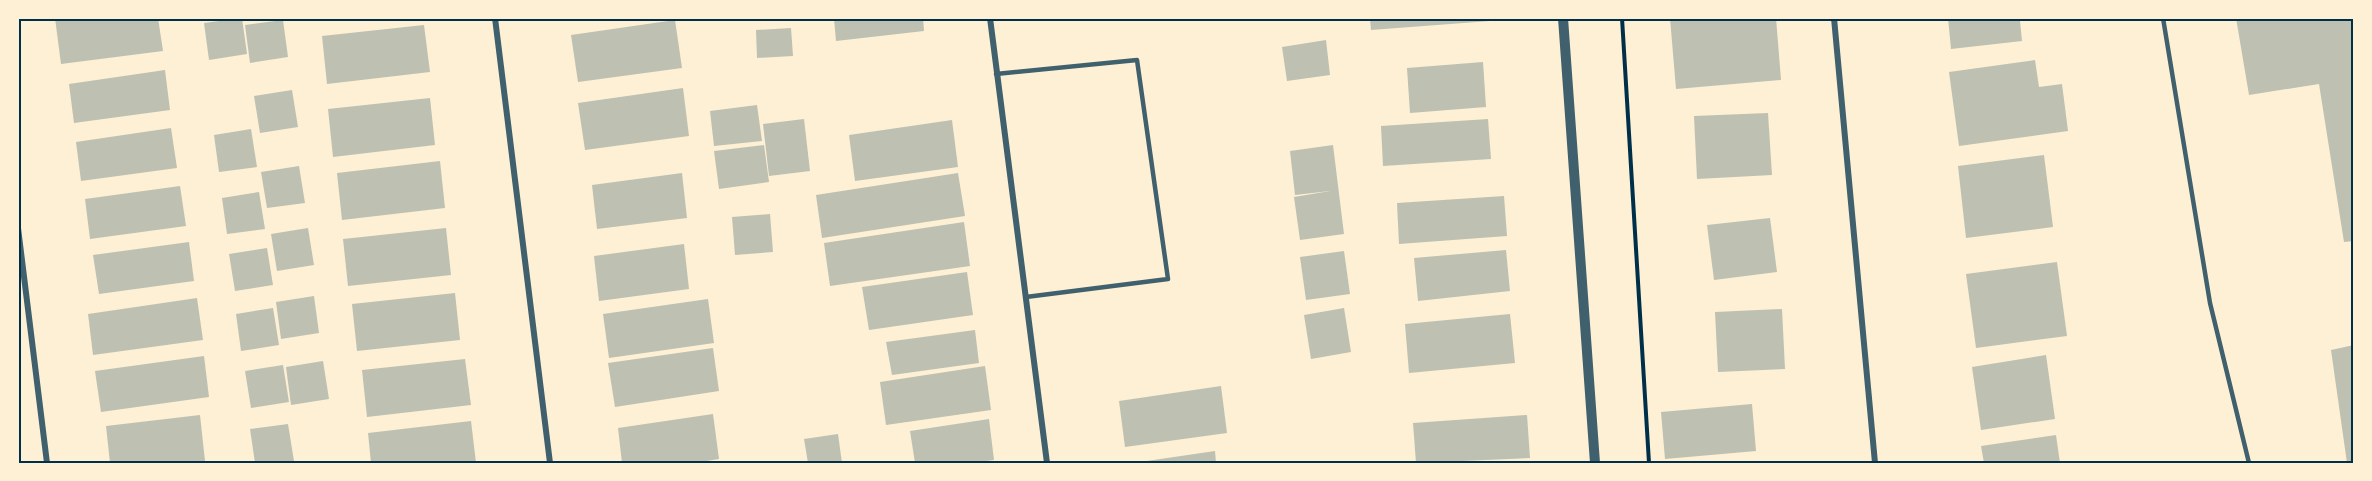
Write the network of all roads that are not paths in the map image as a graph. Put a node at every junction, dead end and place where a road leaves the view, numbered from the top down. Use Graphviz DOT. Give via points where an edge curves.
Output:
graph roads {
  1 [pos="495,18"];
  2 [pos="990,18"];
  3 [pos="1563,18"];
  4 [pos="1834,18"];
  5 [pos="2163,18"];
  6 [pos="996,74"];
  7 [pos="18,228"];
  8 [pos="1026,297"];
  9 [pos="47,463"];
  10 [pos="550,463"];
  11 [pos="1047,463"];
  12 [pos="1595,463"];
  13 [pos="1875,463"];
  14 [pos="2249,463"];
  1 -- 10 [label="street"];
  2 -- 6 [label="street"];
  3 -- 12 [label="street"];
  4 -- 13 [label="street"];
  5 -- 14 [label="lane" via="2210,303"];
  6 -- 8 [label="street"];
  6 -- 8 [label="lane" via="1137,60 1168,279"];
  7 -- 9 [label="street"];
  8 -- 11 [label="street"];
}
